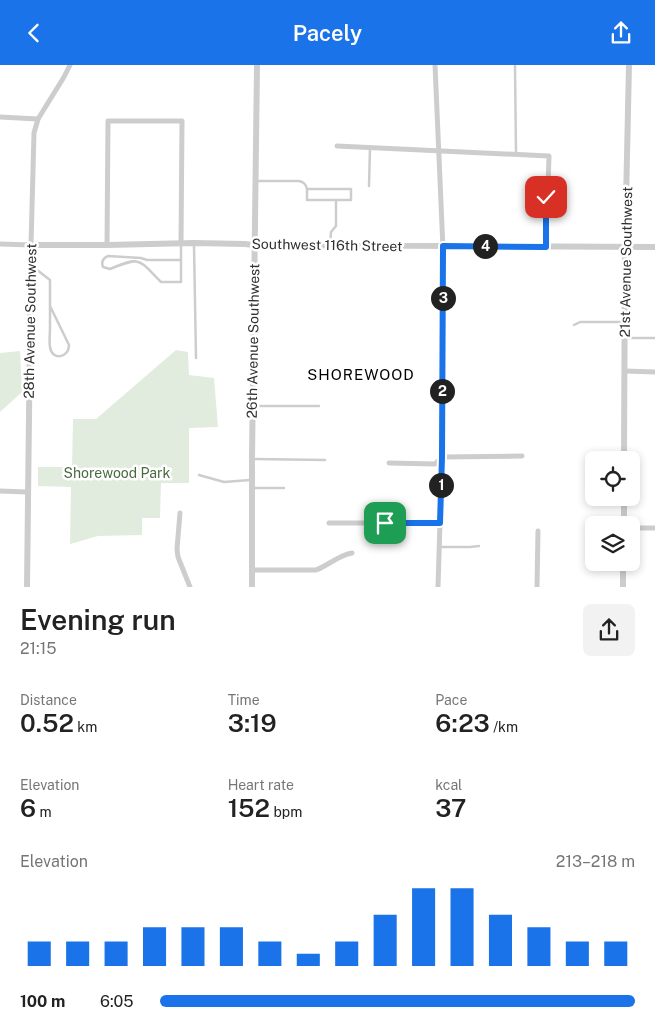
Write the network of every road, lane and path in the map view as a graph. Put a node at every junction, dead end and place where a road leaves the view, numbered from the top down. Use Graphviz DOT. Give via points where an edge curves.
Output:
graph roads {
  1 [pos="70,65"];
  2 [pos="257,65"];
  3 [pos="435,65"];
  4 [pos="515,65"];
  5 [pos="629,65"];
  6 [pos="0,117"];
  7 [pos="38,119"];
  8 [pos="337,146"];
  9 [pos="370,148"];
  10 [pos="438,152"];
  11 [pos="516,155"];
  12 [pos="255,181"];
  13 [pos="369,186"];
  14 [pos="548,187"];
  15 [pos="307,189"];
  16 [pos="546,197"];
  17 [pos="336,200"];
  18 [pos="181,243"];
  19 [pos="194,243"];
  20 [pos="0,244"];
  21 [pos="31,245"];
  22 [pos="107,245"];
  23 [pos="254,245"];
  24 [pos="330,246"];
  25 [pos="443,246"];
  26 [pos="546,247"];
  27 [pos="625,247"];
  28 [pos="655,247"];
  29 [pos="147,260"];
  30 [pos="181,260"];
  31 [pos="30,265"];
  32 [pos="144,265"];
  33 [pos="50,306"];
  34 [pos="625,322"];
  35 [pos="574,325"];
  36 [pos="655,337"];
  37 [pos="625,338"];
  38 [pos="196,358"];
  39 [pos="625,371"];
  40 [pos="655,372"];
  41 [pos="253,406"];
  42 [pos="319,406"];
  43 [pos="624,451"];
  44 [pos="522,456"];
  45 [pos="442,457"];
  46 [pos="252,459"];
  47 [pos="325,460"];
  48 [pos="389,463"];
  49 [pos="199,475"];
  50 [pos="252,480"];
  51 [pos="252,488"];
  52 [pos="284,488"];
  53 [pos="0,491"];
  54 [pos="27,492"];
  55 [pos="180,513"];
  56 [pos="329,523"];
  57 [pos="440,523"];
  58 [pos="640,528"];
  59 [pos="655,528"];
  60 [pos="538,531"];
  61 [pos="479,546"];
  62 [pos="439,547"];
  63 [pos="352,553"];
  64 [pos="252,570"];
  65 [pos="623,571"];
  66 [pos="27,587"];
  67 [pos="190,587"];
  68 [pos="252,587"];
  69 [pos="438,587"];
  70 [pos="537,587"];
  71 [pos="623,587"];
  1 -- 7 [label="street, 28th Avenue Southwest"];
  2 -- 12 [label="street, 26th Avenue Southwest"];
  3 -- 10 [label="street"];
  4 -- 11 [label="lane"];
  5 -- 27 [label="street, 21st Avenue Southwest"];
  6 -- 7 [label="street"];
  7 -- 21 [label="street, 28th Avenue Southwest" via="33,146"];
  8 -- 9 [label="street"];
  9 -- 10 [label="street"];
  9 -- 13 [label="lane"];
  10 -- 11 [label="street"];
  10 -- 25 [label="street"];
  11 -- 14 [label="street" via="549,156"];
  12 -- 15 [label="lane" via="299,181 304,182"];
  12 -- 23 [label="street, 26th Avenue Southwest"];
  15 -- 17 [label="lane" via="307,200"];
  15 -- 17 [label="lane" via="351,189 351,199"];
  16 -- 26 [label="street"];
  17 -- 24 [label="lane" via="336,226 331,232"];
  18 -- 19 [label="street, Southwest 116th Street"];
  18 -- 22 [label="street, Southwest 116th Street"];
  18 -- 22 [label="street" via="182,121 108,121"];
  18 -- 30 [label="lane"];
  19 -- 23 [label="street, Southwest 116th Street"];
  19 -- 38 [label="lane"];
  20 -- 21 [label="street, Southwest 116th Street"];
  21 -- 22 [label="street, Southwest 116th Street"];
  21 -- 31 [label="street, 28th Avenue Southwest"];
  23 -- 24 [label="street, Southwest 116th Street"];
  23 -- 41 [label="street, 26th Avenue Southwest"];
  24 -- 25 [label="street, Southwest 116th Street"];
  25 -- 26 [label="street, Southwest 116th Street"];
  25 -- 45 [label="street"];
  26 -- 27 [label="street, Southwest 116th Street"];
  27 -- 28 [label="street, Southwest 116th Street"];
  27 -- 34 [label="street, 21st Avenue Southwest"];
  29 -- 30 [label="lane"];
  29 -- 32 [label="lane"];
  29 -- 32 [label="lane" via="108,256 102,263 107,269 132,261"];
  30 -- 32 [label="lane" via="181,282 160,282"];
  31 -- 33 [label="lane" via="50,280"];
  31 -- 54 [label="street, 28th Avenue Southwest"];
  33 -- 33 [label="lane" via="50,350 57,356 64,355 69,345"];
  34 -- 35 [label="lane" via="580,322"];
  34 -- 37 [label="street, 21st Avenue Southwest"];
  36 -- 37 [label="lane"];
  37 -- 39 [label="street, 21st Avenue Southwest"];
  39 -- 40 [label="street"];
  39 -- 43 [label="street, 21st Avenue Southwest"];
  41 -- 42 [label="lane"];
  41 -- 46 [label="street, 26th Avenue Southwest"];
  44 -- 45 [label="street"];
  45 -- 48 [label="street" via="435,464"];
  45 -- 57 [label="street"];
  46 -- 47 [label="lane"];
  46 -- 50 [label="street, 26th Avenue Southwest"];
  49 -- 50 [label="lane" via="224,482"];
  50 -- 51 [label="street, 26th Avenue Southwest"];
  51 -- 52 [label="lane"];
  51 -- 64 [label="street, 26th Avenue Southwest"];
  53 -- 54 [label="street"];
  54 -- 66 [label="street, 28th Avenue Southwest"];
  55 -- 67 [label="street" via="178,557"];
  56 -- 57 [label="street"];
  57 -- 62 [label="street"];
  58 -- 59 [label="street"];
  60 -- 70 [label="street"];
  61 -- 62 [label="lane"];
  62 -- 69 [label="street"];
  63 -- 64 [label="street" via="316,570"];
  64 -- 68 [label="street, 26th Avenue Southwest"];
  65 -- 71 [label="street"];
}
